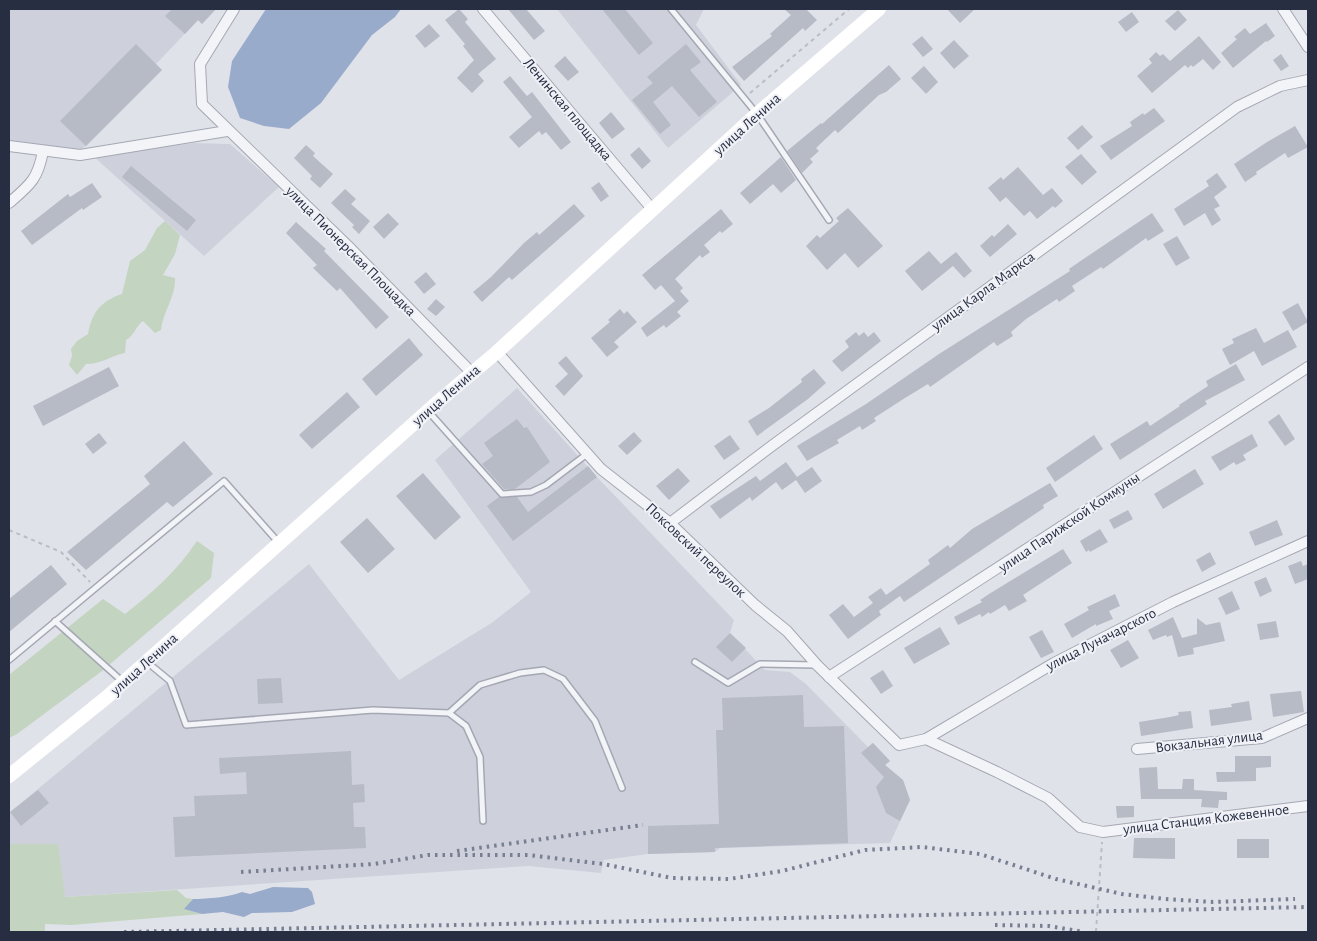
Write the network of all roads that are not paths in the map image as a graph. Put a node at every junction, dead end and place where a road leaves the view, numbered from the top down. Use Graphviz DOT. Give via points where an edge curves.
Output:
graph roads {
  1 [pos="234,9"];
  2 [pos="483,9"];
  3 [pos="671,9"];
  4 [pos="879,9"];
  5 [pos="1283,9"];
  6 [pos="1308,47"];
  7 [pos="1308,80"];
  8 [pos="757,114"];
  9 [pos="227,131"];
  10 [pos="9,146"];
  11 [pos="43,151"];
  12 [pos="9,203"];
  13 [pos="653,210"];
  14 [pos="829,220"];
  15 [pos="497,352"];
  16 [pos="1308,367"];
  17 [pos="472,373"];
  18 [pos="428,410"];
  19 [pos="588,454"];
  20 [pos="670,523"];
  21 [pos="1308,541"];
  22 [pos="279,544"];
  23 [pos="55,621"];
  24 [pos="9,660"];
  25 [pos="147,662"];
  26 [pos="695,662"];
  27 [pos="817,665"];
  28 [pos="829,676"];
  29 [pos="123,682"];
  30 [pos="449,713"];
  31 [pos="1308,718"];
  32 [pos="926,739"];
  33 [pos="899,745"];
  34 [pos="1137,749"];
  35 [pos="9,776"];
  36 [pos="622,788"];
  37 [pos="1308,806"];
  38 [pos="483,821"];
  1 -- 9 [label="street, улица Пионерская Площадка" via="200,64 202,104"];
  2 -- 13 [label="street, Ленинская площадка"];
  3 -- 8 [label="lane"];
  4 -- 8 [label="main road, улица Ленина"];
  5 -- 6 [label="street"];
  7 -- 20 [label="street, улица Карла Маркса" via="1280,86 1237,107 773,444"];
  8 -- 13 [label="main road, улица Ленина"];
  8 -- 14 [label="lane"];
  9 -- 11 [label="street" via="80,155"];
  9 -- 17 [label="street, улица Пионерская Площадка" via="348,246"];
  10 -- 11 [label="street"];
  11 -- 12 [label="street" via="40,170"];
  13 -- 15 [label="main road, улица Ленина"];
  15 -- 17 [label="main road, улица Ленина"];
  15 -- 19 [label="street, Поксовский переулок"];
  16 -- 28 [label="street, улица Парижской Коммуны"];
  17 -- 18 [label="main road, улица Ленина"];
  18 -- 19 [label="lane" via="502,494 532,492"];
  18 -- 22 [label="main road, улица Ленина"];
  19 -- 20 [label="street, Поксовский переулок" via="601,469"];
  20 -- 27 [label="street, Поксовский переулок" via="755,606 787,631"];
  21 -- 32 [label="street, улица Луначарского" via="1173,602 1054,663"];
  22 -- 23 [label="lane" via="224,481"];
  22 -- 25 [label="main road, улица Ленина"];
  23 -- 24 [label="lane"];
  23 -- 29 [label="lane"];
  25 -- 29 [label="main road, улица Ленина"];
  25 -- 30 [label="lane" via="170,681 186,725 373,710"];
  26 -- 27 [label="lane" via="728,683 760,664"];
  27 -- 28 [label="street, Поксовский переулок"];
  28 -- 33 [label="street, Поксовский переулок"];
  29 -- 35 [label="main road, улица Ленина"];
  30 -- 36 [label="lane" via="480,685 520,673 544,670 563,679 595,721"];
  30 -- 38 [label="lane" via="466,726 480,757"];
  31 -- 34 [label="street, Вокзальная улица" via="1262,738"];
  32 -- 33 [label="street, улица Луначарского"];
  32 -- 37 [label="street, улица Станция Кожевенное" via="1048,798 1080,827 1103,832"];
}
